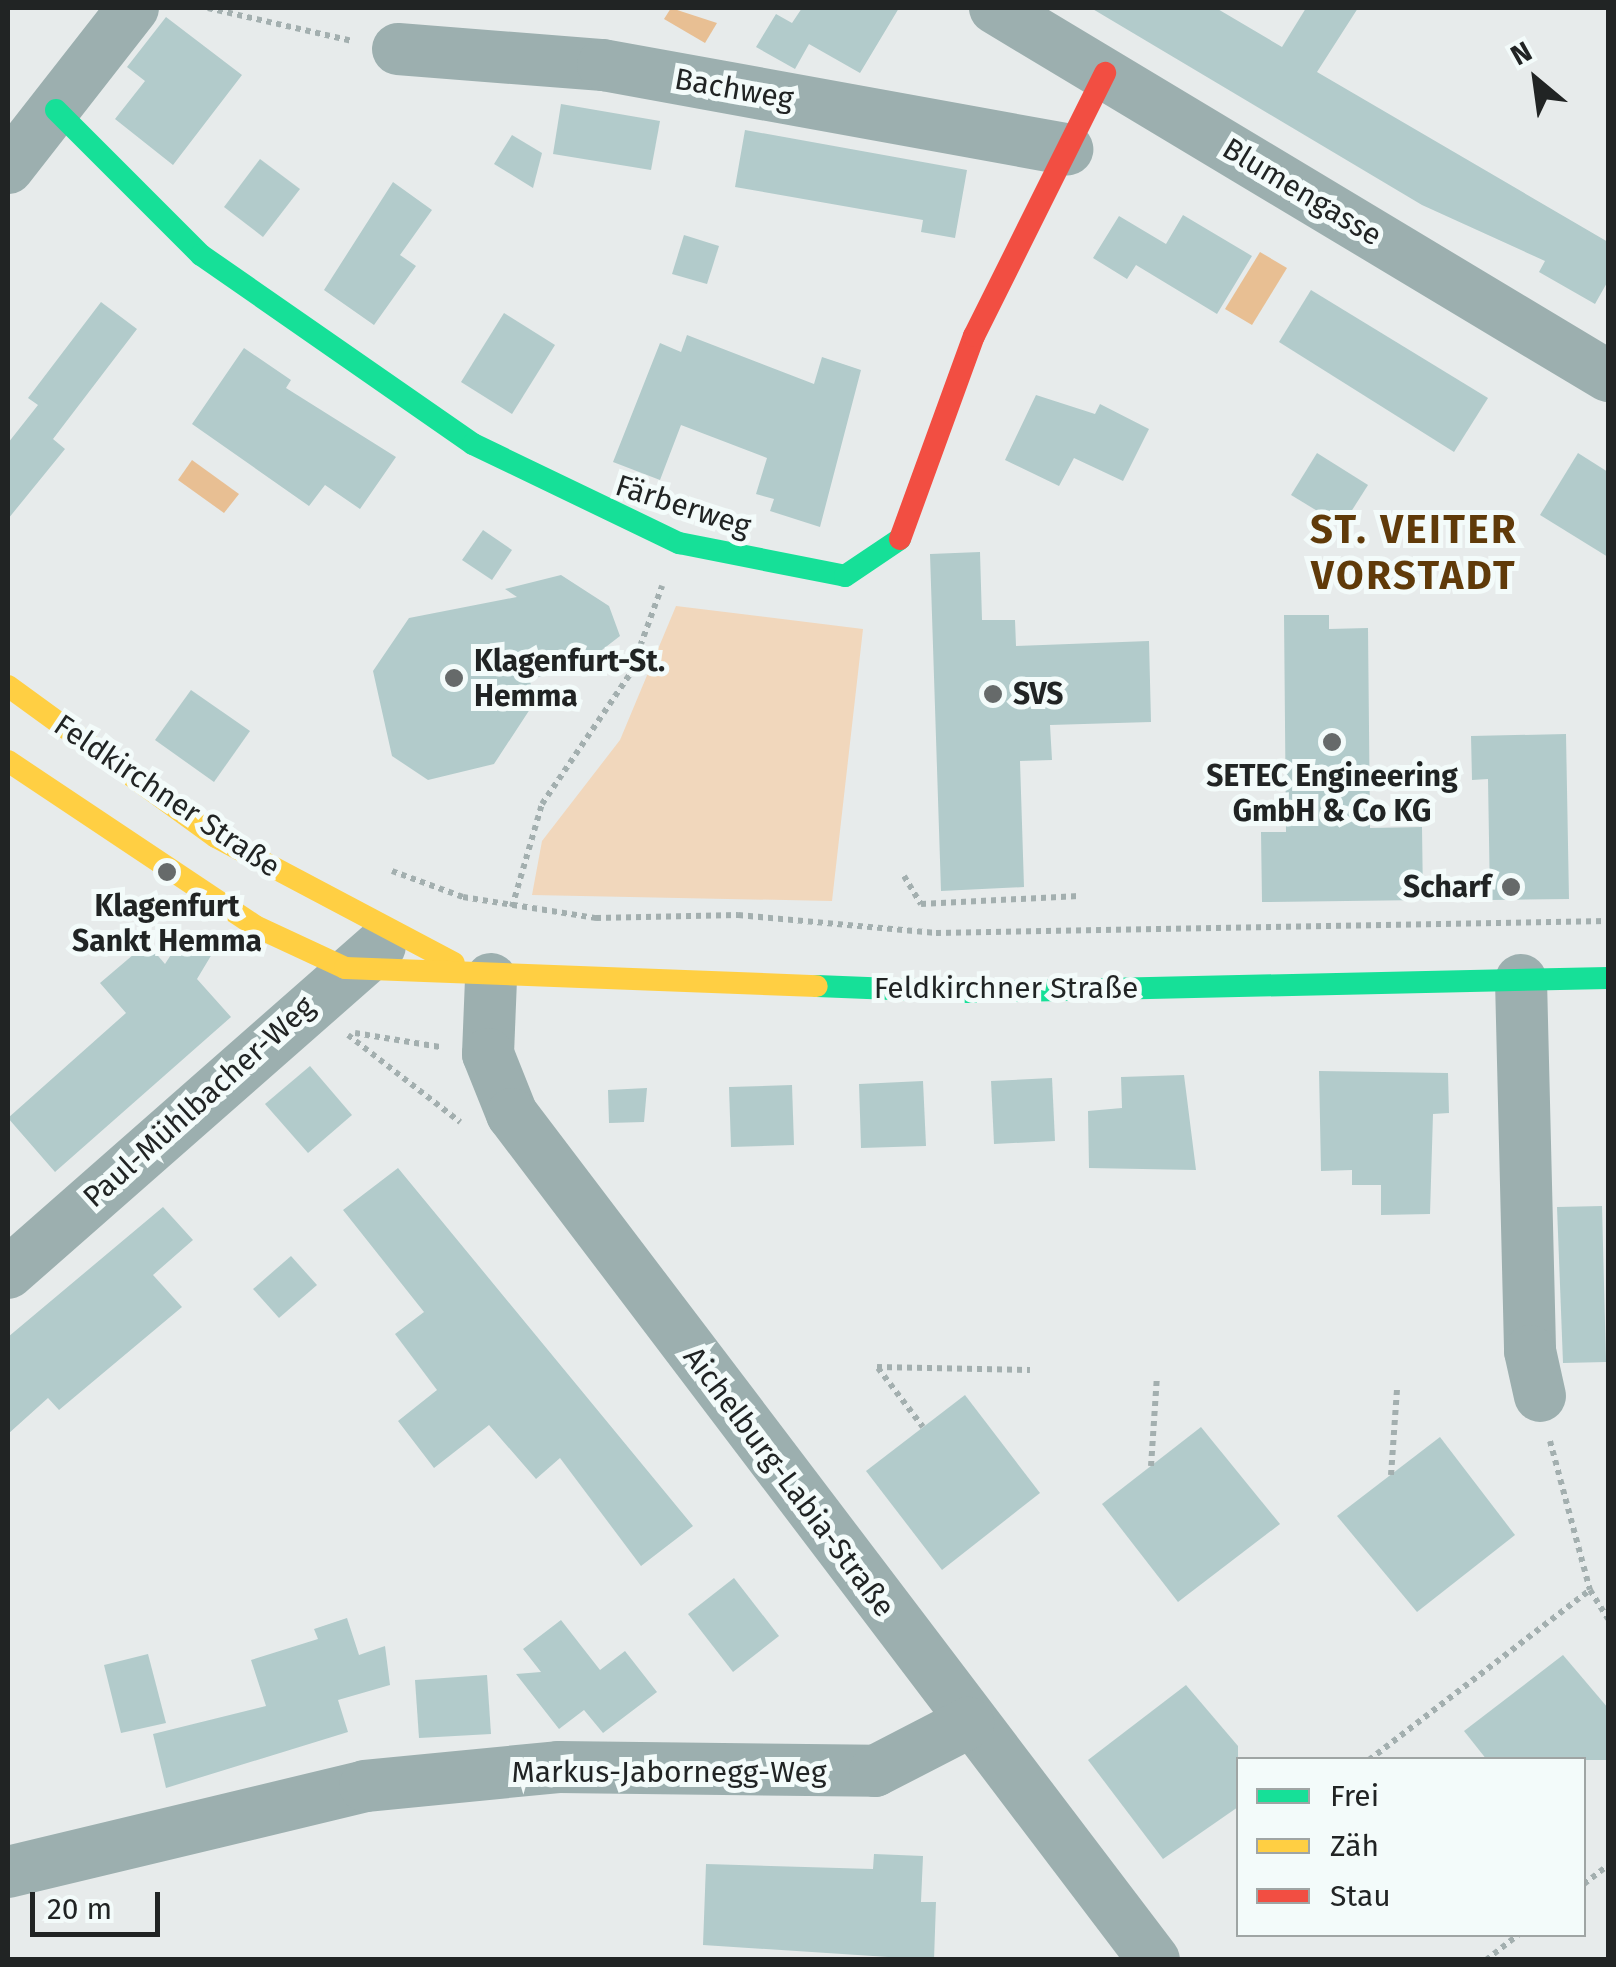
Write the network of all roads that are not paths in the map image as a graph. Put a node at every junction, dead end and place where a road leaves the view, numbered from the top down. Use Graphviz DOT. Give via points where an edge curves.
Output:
graph roads {
  1 [pos="133,8"];
  2 [pos="995,8"];
  3 [pos="398,49"];
  4 [pos="1105,72"];
  5 [pos="56,110"];
  6 [pos="1067,149"];
  7 [pos="8,168"];
  8 [pos="1608,376"];
  9 [pos="8,686"];
  10 [pos="8,761"];
  11 [pos="394,937"];
  12 [pos="345,968"];
  13 [pos="491,978"];
  14 [pos="1608,978"];
  15 [pos="1521,980"];
  16 [pos="8,1273"];
  17 [pos="1540,1396"];
  18 [pos="968,1722"];
  19 [pos="8,1872"];
  20 [pos="1154,1960"];
  1 -- 5 [label="street"];
  2 -- 4 [label="street, Blumengasse"];
  3 -- 6 [label="street, Bachweg" via="603,65"];
  4 -- 6 [label="main road, Färberweg"];
  4 -- 8 [label="street, Blumengasse"];
  5 -- 6 [label="main road, Färberweg" via="201,255 356,370 473,444 678,543 846,576 897,548 974,336"];
  5 -- 7 [label="street"];
  9 -- 11 [label="main road, Feldkirchner Straße" via="216,837"];
  10 -- 12 [label="main road, Feldkirchner Straße" via="268,935"];
  11 -- 12 [label="street, Paul-Mühlbacher-Weg"];
  11 -- 13 [label="main road, Feldkirchner Straße"];
  12 -- 13 [label="main road, Feldkirchner Straße"];
  12 -- 16 [label="street, Paul-Mühlbacher-Weg"];
  13 -- 15 [label="main road, Feldkirchner Straße" via="1082,992"];
  13 -- 18 [label="street, Aichelburg-Labia-Straße" via="488,1054 512,1114"];
  14 -- 15 [label="main road, Feldkirchner Straße"];
  15 -- 17 [label="street" via="1530,1351"];
  18 -- 19 [label="street, Markus-Jabornegg-Weg" via="874,1770 558,1767 365,1786"];
  18 -- 20 [label="street, Aichelburg-Labia-Straße"];
}
